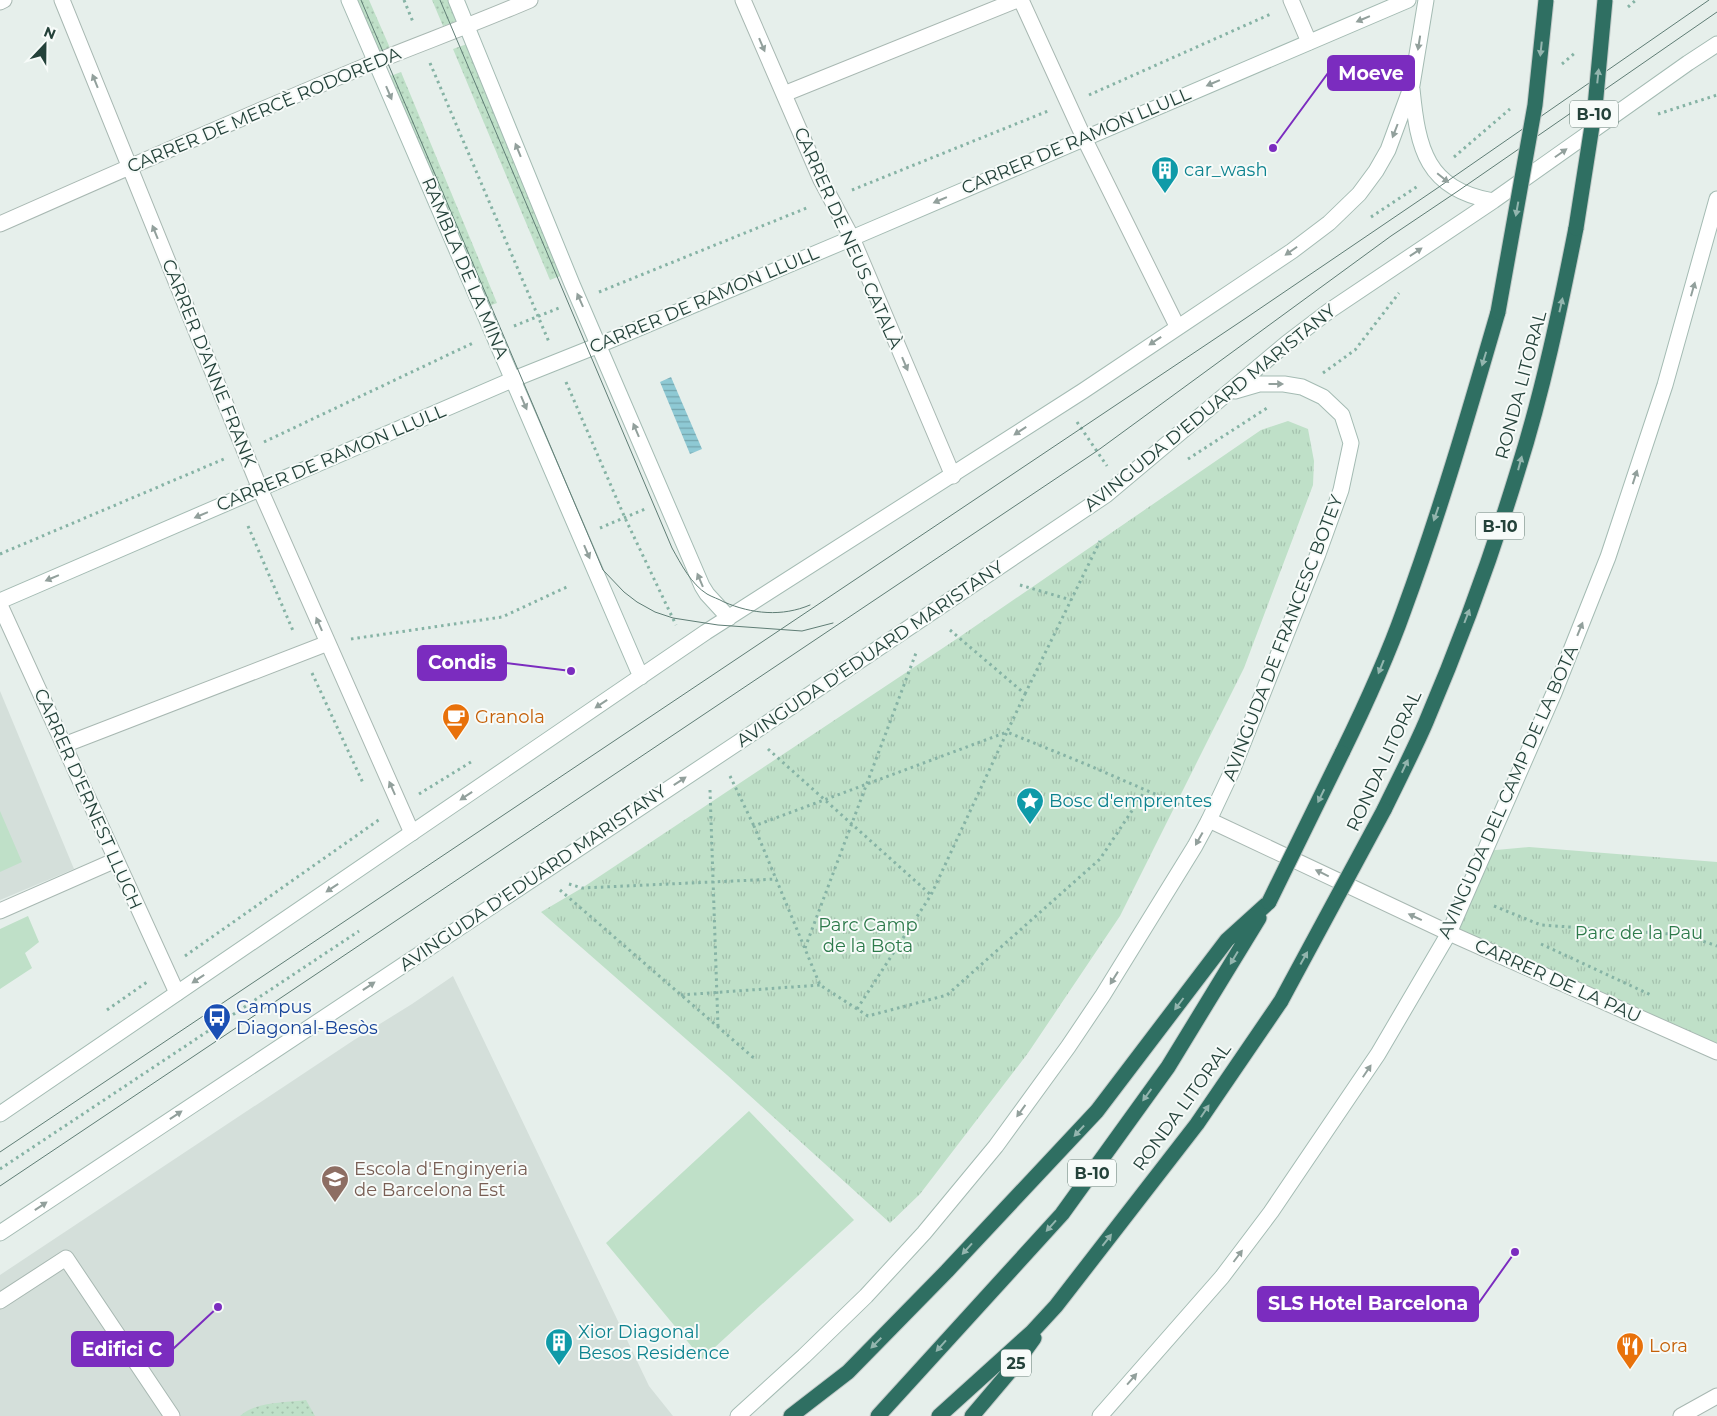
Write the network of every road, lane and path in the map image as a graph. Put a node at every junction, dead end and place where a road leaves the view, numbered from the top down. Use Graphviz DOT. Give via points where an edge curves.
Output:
graph roads {
  1 [pos="4,0"];
  2 [pos="62,0"];
  3 [pos="349,0"];
  4 [pos="404,0"];
  5 [pos="456,0"];
  6 [pos="530,0"];
  7 [pos="743,0"];
  8 [pos="1017,0"];
  9 [pos="1021,0"];
  10 [pos="1408,0"];
  11 [pos="1426,0"];
  12 [pos="1546,0"];
  13 [pos="1605,0"];
  14 [pos="0,2"];
  15 [pos="1292,2"];
  16 [pos="467,27"];
  17 [pos="1309,42"];
  18 [pos="422,43"];
  19 [pos="1717,44"];
  20 [pos="376,62"];
  21 [pos="1412,85"];
  22 [pos="784,94"];
  23 [pos="1068,104"];
  24 [pos="1084,138"];
  25 [pos="129,166"];
  26 [pos="831,199"];
  27 [pos="1717,199"];
  28 [pos="1493,201"];
  29 [pos="0,224"];
  30 [pos="852,238"];
  31 [pos="580,300"];
  32 [pos="537,317"];
  33 [pos="1177,326"];
  34 [pos="494,334"];
  35 [pos="599,345"];
  36 [pos="557,362"];
  37 [pos="514,379"];
  38 [pos="1229,393"];
  39 [pos="1072,415"];
  40 [pos="245,451"];
  41 [pos="1107,467"];
  42 [pos="953,476"];
  43 [pos="260,490"];
  44 [pos="666,500"];
  45 [pos="625,518"];
  46 [pos="581,536"];
  47 [pos="1100,541"];
  48 [pos="0,554"];
  49 [pos="1020,585"];
  50 [pos="569,586"];
  51 [pos="1071,600"];
  52 [pos="0,601"];
  53 [pos="0,605"];
  54 [pos="729,618"];
  55 [pos="679,630"];
  56 [pos="950,630"];
  57 [pos="328,643"];
  58 [pos="916,653"];
  59 [pos="641,677"];
  60 [pos="1025,694"];
  61 [pos="1007,732"];
  62 [pos="64,745"];
  63 [pos="770,750"];
  64 [pos="472,762"];
  65 [pos="730,776"];
  66 [pos="868,783"];
  67 [pos="710,790"];
  68 [pos="1145,791"];
  69 [pos="416,795"];
  70 [pos="826,800"];
  71 [pos="1187,808"];
  72 [pos="384,816"];
  73 [pos="1209,820"];
  74 [pos="852,824"];
  75 [pos="754,826"];
  76 [pos="412,833"];
  77 [pos="116,860"];
  78 [pos="777,879"];
  79 [pos="712,882"];
  80 [pos="569,884"];
  81 [pos="560,890"];
  82 [pos="932,895"];
  83 [pos="1269,902"];
  84 [pos="1494,906"];
  85 [pos="0,911"];
  86 [pos="359,931"];
  87 [pos="1449,932"];
  88 [pos="1541,944"];
  89 [pos="1717,946"];
  90 [pos="805,949"];
  91 [pos="165,969"];
  92 [pos="820,985"];
  93 [pos="177,993"];
  94 [pos="716,993"];
  95 [pos="681,995"];
  96 [pos="1656,997"];
  97 [pos="857,1008"];
  98 [pos="102,1014"];
  99 [pos="718,1027"];
  100 [pos="1717,1052"];
  101 [pos="755,1059"];
  102 [pos="0,1114"];
  103 [pos="0,1169"];
  104 [pos="0,1232"];
  105 [pos="0,1301"];
  106 [pos="1056,1306"];
  107 [pos="848,1372"];
  108 [pos="1717,1396"];
  109 [pos="172,1416"];
  110 [pos="738,1416"];
  111 [pos="791,1416"];
  112 [pos="802,1416"];
  113 [pos="878,1416"];
  114 [pos="939,1416"];
  115 [pos="972,1416"];
  116 [pos="1100,1416"];
  117 [pos="1682,1416"];
  1 -- 14 [label="street"];
  25 -- 2 [label="street, CARRER D'ANNE FRANK, one-way"];
  3 -- 20 [label="street, RAMBLA DE LA MINA"];
  4 -- 18 [label="path"];
  5 -- 16 [label="street"];
  6 -- 16 [label="street, CARRER DE MERCÈ RODOREDA"];
  7 -- 22 [label="street, CARRER DE NEUS CATALÀ, one-way"];
  8 -- 22 [label="street"];
  9 -- 23 [label="street"];
  10 -- 17 [label="street, CARRER DE RAMON LLULL, one-way"];
  11 -- 21 [label="street, one-way"];
  12 -- 83 [label="highway, RONDA LITORAL / B-10, one-way, bridge" via="1536,105 1498,312 1460,443 1404,611 1367,701"];
  106 -- 13 [label="highway, RONDA LITORAL / B-10, one-way, bridge" via="1197,1124 1281,1001 1384,810 1425,722 1493,546 1519,469 1541,386 1576,228 1595,107"];
  15 -- 17 [label="street"];
  15 -- 23 [label="path"];
  16 -- 18 [label="street, CARRER DE MERCÈ RODOREDA"];
  31 -- 16 [label="street, one-way"];
  17 -- 24 [label="street, CARRER DE RAMON LLULL, one-way"];
  18 -- 20 [label="street, CARRER DE MERCÈ RODOREDA"];
  18 -- 32 [label="path"];
  28 -- 19 [label="street, AVINGUDA D'EDUARD MARISTANY, one-way"];
  20 -- 25 [label="street, CARRER DE MERCÈ RODOREDA"];
  20 -- 34 [label="street, RAMBLA DE LA MINA, one-way"];
  21 -- 28 [label="street, one-way" via="1416,121 1427,160 1436,173 1458,191"];
  21 -- 33 [label="street, one-way" via="1388,150 1359,194 1329,223 1292,251"];
  22 -- 26 [label="street, CARRER DE NEUS CATALÀ"];
  23 -- 24 [label="street"];
  23 -- 26 [label="path"];
  24 -- 30 [label="street, CARRER DE RAMON LLULL, one-way"];
  24 -- 33 [label="street"];
  25 -- 29 [label="street, CARRER DE MERCÈ RODOREDA"];
  40 -- 25 [label="street, CARRER D'ANNE FRANK, one-way"];
  26 -- 30 [label="street, CARRER DE NEUS CATALÀ"];
  26 -- 31 [label="path"];
  87 -- 27 [label="street, AVINGUDA DEL CAMP DE LA BOTA, one-way" via="1554,693 1608,557 1665,385"];
  38 -- 28 [label="street, AVINGUDA D'EDUARD MARISTANY, one-way" via="1329,311"];
  30 -- 35 [label="street, CARRER DE RAMON LLULL"];
  30 -- 42 [label="street, CARRER DE NEUS CATALÀ, one-way"];
  31 -- 32 [label="path"];
  35 -- 31 [label="street, one-way"];
  32 -- 34 [label="path"];
  32 -- 36 [label="path"];
  33 -- 42 [label="street, one-way"];
  34 -- 37 [label="street, RAMBLA DE LA MINA"];
  34 -- 40 [label="path"];
  35 -- 36 [label="street, CARRER DE RAMON LLULL"];
  44 -- 35 [label="street, one-way"];
  36 -- 37 [label="street, CARRER DE RAMON LLULL"];
  36 -- 45 [label="path"];
  37 -- 43 [label="street, CARRER DE RAMON LLULL"];
  37 -- 46 [label="street, RAMBLA DE LA MINA, one-way"];
  38 -- 73 [label="street, AVINGUDA DE FRANCESC BOTEY, one-way" via="1259,384 1302,387 1323,397 1342,415 1351,442 1341,490 1318,554 1232,771"];
  104 -- 38 [label="street, AVINGUDA D'EDUARD MARISTANY, one-way" via="1106,495"];
  39 -- 41 [label="path, AVINGUDA D'EDUARD MARISTANY"];
  40 -- 43 [label="street, CARRER D'ANNE FRANK"];
  40 -- 48 [label="path"];
  42 -- 54 [label="street"];
  43 -- 52 [label="street, CARRER DE RAMON LLULL, one-way"];
  57 -- 43 [label="street, CARRER D'ANNE FRANK, one-way"];
  44 -- 45 [label="path"];
  54 -- 44 [label="street, one-way" via="706,594"];
  45 -- 46 [label="path"];
  45 -- 55 [label="path"];
  46 -- 59 [label="street, RAMBLA DE LA MINA, one-way"];
  47 -- 51 [label="path"];
  49 -- 51 [label="path"];
  50 -- 57 [label="path" via="502,617"];
  51 -- 60 [label="path"];
  53 -- 62 [label="street, CARRER D'ERNEST LLUCH"];
  54 -- 59 [label="street"];
  56 -- 60 [label="path"];
  57 -- 62 [label="street"];
  76 -- 57 [label="street, CARRER D'ANNE FRANK, one-way"];
  58 -- 66 [label="path"];
  59 -- 76 [label="street, one-way"];
  60 -- 61 [label="path"];
  61 -- 66 [label="path"];
  61 -- 68 [label="path"];
  61 -- 82 [label="path"];
  62 -- 77 [label="street, CARRER D'ERNEST LLUCH"];
  63 -- 70 [label="path"];
  64 -- 69 [label="path"];
  65 -- 75 [label="path"];
  66 -- 70 [label="path"];
  66 -- 74 [label="path"];
  67 -- 79 [label="path"];
  68 -- 71 [label="path"];
  68 -- 97 [label="path" via="1100,859 948,995 868,1016"];
  70 -- 74 [label="path"];
  70 -- 75 [label="path"];
  72 -- 91 [label="path"];
  87 -- 73 [label="street, CARRER DE LA PAU, one-way"];
  73 -- 110 [label="street, AVINGUDA DE FRANCESC BOTEY, one-way" via="1103,995 996,1146 924,1233 866,1296"];
  74 -- 82 [label="path"];
  74 -- 90 [label="path"];
  75 -- 78 [label="path"];
  76 -- 93 [label="street, one-way"];
  77 -- 85 [label="street"];
  77 -- 91 [label="street, CARRER D'ERNEST LLUCH"];
  78 -- 79 [label="path"];
  78 -- 90 [label="path"];
  79 -- 80 [label="path" via="582,888"];
  79 -- 94 [label="path"];
  81 -- 95 [label="path"];
  82 -- 97 [label="path"];
  83 -- 107 [label="highway, one-way" via="1227,940 1097,1112"];
  83 -- 113 [label="highway, RONDA LITORAL / B-10, one-way" via="1168,1067 1062,1214"];
  84 -- 89 [label="path" via="1541,925 1685,935"];
  86 -- 103 [label="path"];
  87 -- 100 [label="street, CARRER DE LA PAU"];
  116 -- 87 [label="street, AVINGUDA DEL CAMP DE LA BOTA, one-way" via="1222,1277 1271,1212 1378,1054"];
  88 -- 96 [label="path"];
  90 -- 92 [label="path"];
  91 -- 93 [label="street, CARRER D'ERNEST LLUCH"];
  91 -- 98 [label="path"];
  92 -- 94 [label="path"];
  92 -- 97 [label="path"];
  93 -- 102 [label="street"];
  94 -- 95 [label="path"];
  94 -- 99 [label="path"];
  95 -- 99 [label="path"];
  99 -- 101 [label="path"];
  105 -- 109 [label="street" via="66,1258"];
  106 -- 114 [label="highway, RONDA LITORAL / B-10" via="1032,1332"];
  106 -- 115 [label="highway, 25" via="1011,1370"];
  107 -- 111 [label="highway"];
  107 -- 112 [label="street"];
  108 -- 117 [label="street"];
}
